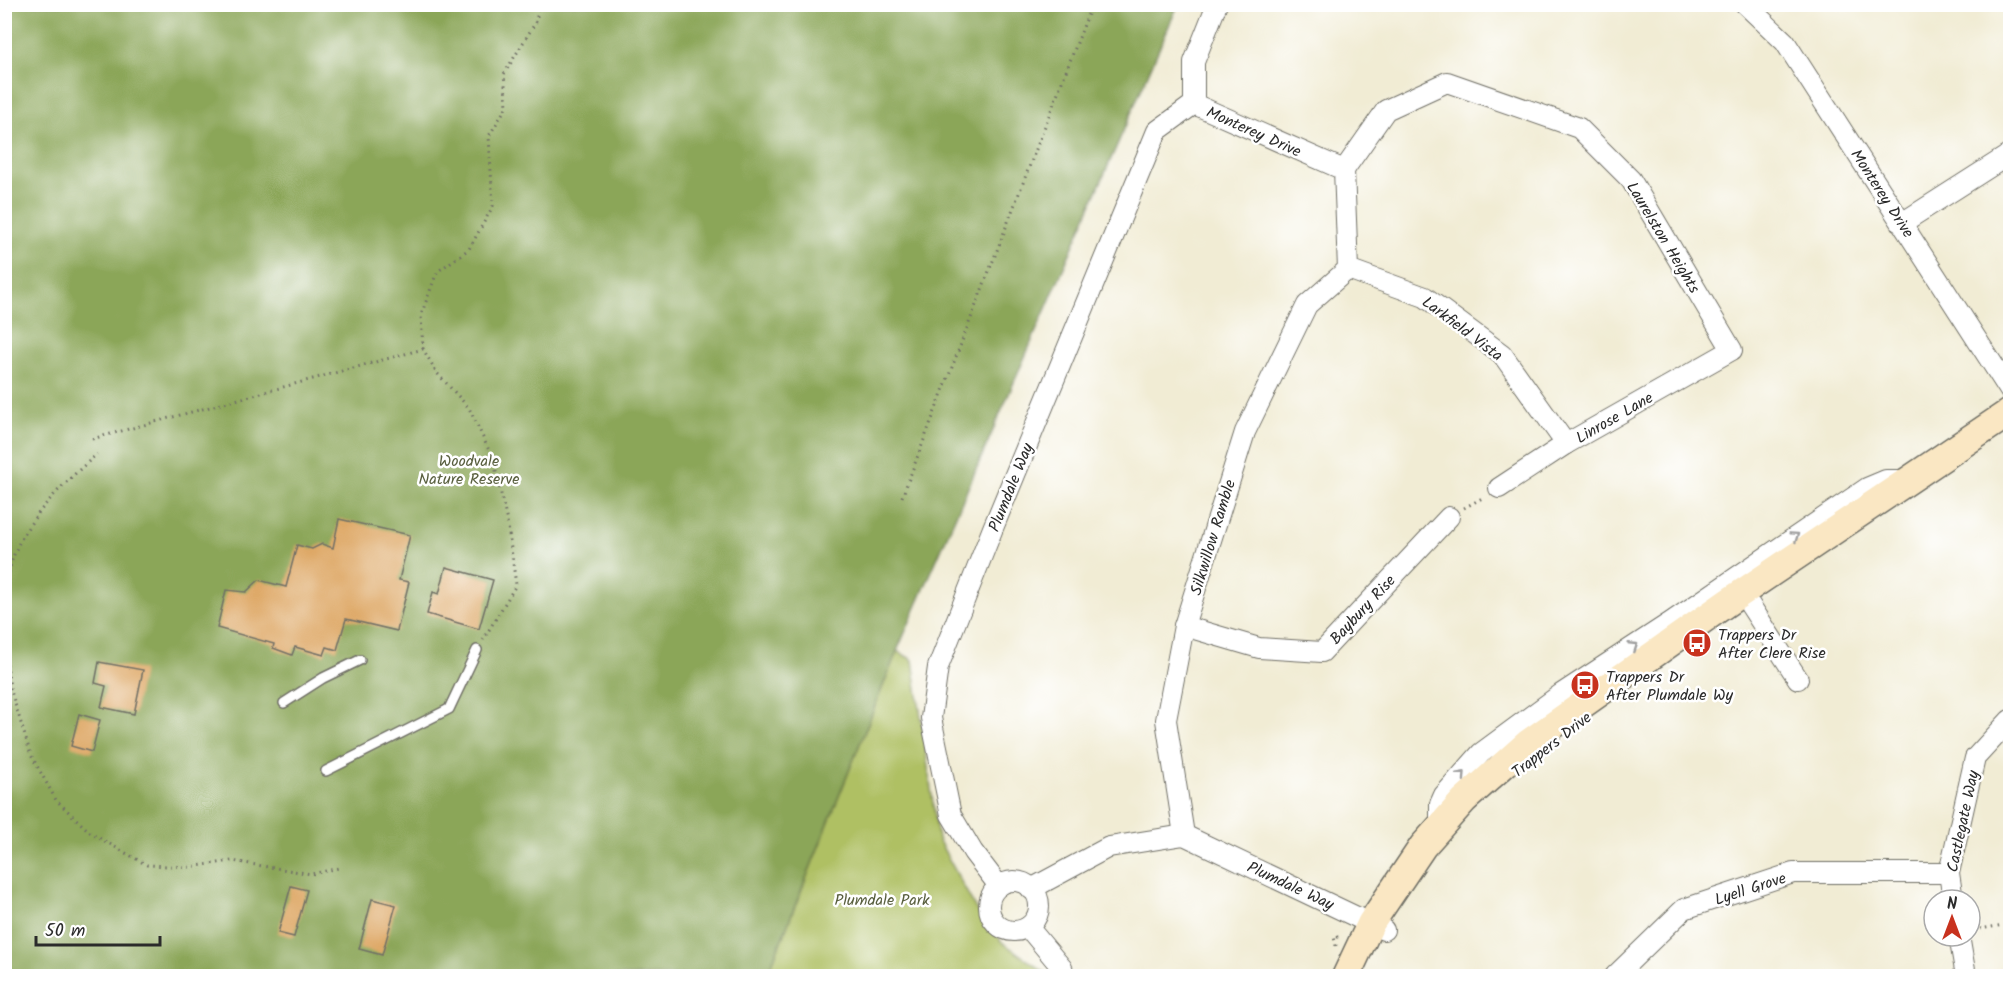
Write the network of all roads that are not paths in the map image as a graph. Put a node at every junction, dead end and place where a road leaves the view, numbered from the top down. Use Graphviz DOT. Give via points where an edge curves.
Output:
graph roads {
  1 [pos="1217,4"];
  2 [pos="1745,4"];
  3 [pos="1194,104"];
  4 [pos="2010,154"];
  5 [pos="1344,171"];
  6 [pos="1902,223"];
  7 [pos="1348,269"];
  8 [pos="1732,350"];
  9 [pos="2010,391"];
  10 [pos="2010,412"];
  11 [pos="2010,432"];
  12 [pos="1566,444"];
  13 [pos="1498,488"];
  14 [pos="1449,517"];
  15 [pos="1750,605"];
  16 [pos="1184,626"];
  17 [pos="477,650"];
  18 [pos="360,660"];
  19 [pos="1798,678"];
  20 [pos="284,703"];
  21 [pos="2010,720"];
  22 [pos="326,771"];
  23 [pos="1184,835"];
  24 [pos="1949,873"];
  25 [pos="999,886"];
  26 [pos="1031,888"];
  27 [pos="1951,888"];
  28 [pos="1028,927"];
  29 [pos="1377,927"];
  30 [pos="1961,948"];
  31 [pos="1065,976"];
  32 [pos="1346,976"];
  33 [pos="1361,976"];
  34 [pos="1615,976"];
  35 [pos="1966,976"];
  1 -- 3 [label="street, Monterey Drive" via="1194,62"];
  2 -- 6 [label="street, Monterey Drive" via="1785,42"];
  3 -- 5 [label="street, Monterey Drive"];
  3 -- 25 [label="street, Plumdale Way" via="1157,131 938,667 931,718 951,814"];
  4 -- 6 [label="street"];
  5 -- 7 [label="street"];
  5 -- 8 [label="street, Laurelston Heights" via="1386,110 1447,82 1579,128 1631,180"];
  6 -- 9 [label="street, Monterey Drive"];
  7 -- 12 [label="street, Larkfield Vista" via="1425,297 1502,354"];
  7 -- 16 [label="street, Silkwillow Ramble" via="1307,305 1245,432"];
  8 -- 12 [label="street, Linrose Lane"];
  29 -- 10 [label="main road, Trappers Drive, one-way" via="1423,846 1470,794 1528,743 1728,602"];
  11 -- 15 [label="main road, Trappers Drive"];
  12 -- 13 [label="street, Linrose Lane"];
  14 -- 16 [label="street, Baybury Rise" via="1322,652 1259,648"];
  15 -- 19 [label="street"];
  15 -- 29 [label="main road, Trappers Drive" via="1578,721 1499,784 1457,828"];
  16 -- 23 [label="street, Silkwillow Ramble" via="1166,720"];
  17 -- 22 [label="lane" via="449,709"];
  18 -- 20 [label="lane"];
  21 -- 24 [label="street, Castlegate Way" via="1975,758"];
  23 -- 26 [label="street" via="1109,847"];
  23 -- 29 [label="street, Plumdale Way"];
  24 -- 27 [label="street, Castlegate Way"];
  24 -- 34 [label="street, Lyell Grove" via="1793,873 1684,909"];
  25 -- 26 [label="street" via="1016,882"];
  25 -- 28 [label="street" via="990,900 991,917 1003,929"];
  26 -- 28 [label="street" via="1039,909"];
  28 -- 31 [label="street"];
  29 -- 32 [label="main road, Trappers Drive"];
  29 -- 33 [label="main road, Trappers Drive"];
  30 -- 35 [label="street"];
}
